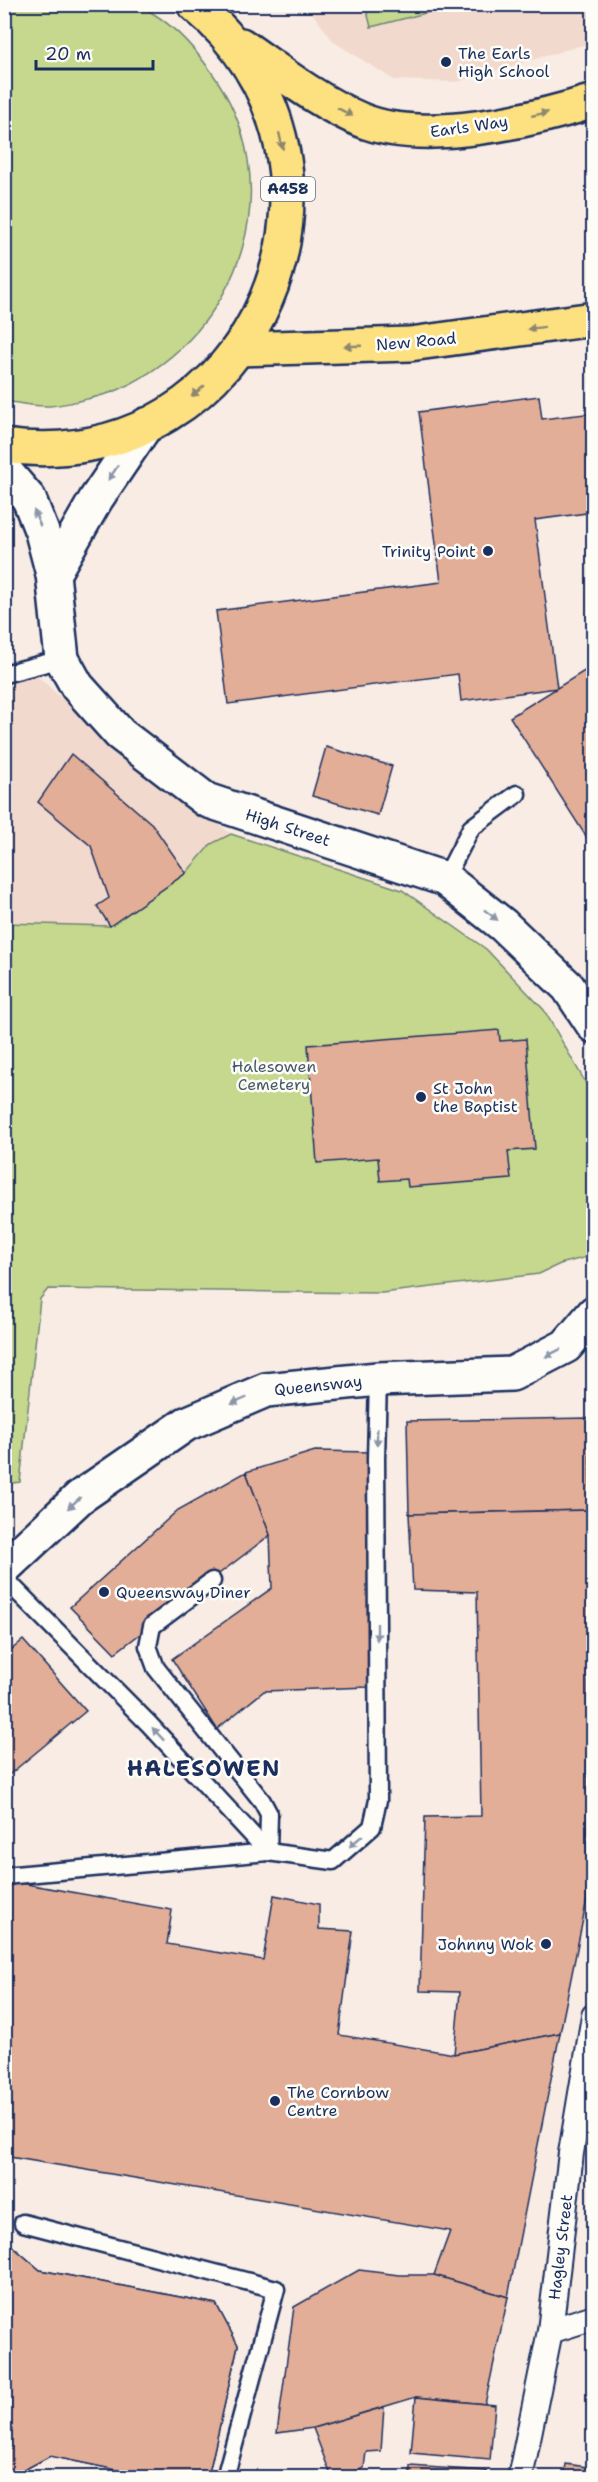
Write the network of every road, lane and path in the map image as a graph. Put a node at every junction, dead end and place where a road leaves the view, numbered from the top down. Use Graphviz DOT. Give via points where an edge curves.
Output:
graph roads {
  1 [pos="194,4"];
  2 [pos="226,34"];
  3 [pos="594,101"];
  4 [pos="594,319"];
  5 [pos="238,349"];
  6 [pos="146,425"];
  7 [pos="4,446"];
  8 [pos="4,470"];
  9 [pos="53,574"];
  10 [pos="62,659"];
  11 [pos="4,674"];
  12 [pos="517,794"];
  13 [pos="445,879"];
  14 [pos="592,1019"];
  15 [pos="594,1313"];
  16 [pos="378,1379"];
  17 [pos="4,1568"];
  18 [pos="4,1578"];
  19 [pos="212,1581"];
  20 [pos="268,1852"];
  21 [pos="4,1876"];
  22 [pos="594,2016"];
  23 [pos="23,2223"];
  24 [pos="594,2317"];
  25 [pos="550,2331"];
  26 [pos="225,2478"];
  27 [pos="520,2478"];
  1 -- 2 [label="highway, A458"];
  2 -- 3 [label="highway, Earls Way / A458, one-way" via="340,110 380,127 407,132 464,129"];
  2 -- 5 [label="highway, A458, one-way" via="266,97 282,142 288,191 285,239 273,286"];
  4 -- 5 [label="highway, New Road, one-way" via="410,344"];
  5 -- 6 [label="highway, A458, one-way" via="197,393"];
  6 -- 7 [label="highway, A458" via="74,446"];
  6 -- 9 [label="main road, one-way" via="96,499"];
  9 -- 8 [label="main road, High Street, one-way" via="29,499"];
  9 -- 10 [label="main road, High Street"];
  10 -- 11 [label="lane"];
  10 -- 13 [label="main road, High Street" via="77,686 120,734 206,800"];
  12 -- 13 [label="lane" via="471,828"];
  13 -- 14 [label="main road, High Street, one-way" via="503,925 568,987"];
  15 -- 16 [label="main road, Queensway, one-way" via="566,1346 512,1374"];
  16 -- 17 [label="main road, Queensway, one-way" via="266,1390 186,1424 80,1497"];
  16 -- 20 [label="lane, one-way" via="378,1800 372,1827 333,1861"];
  20 -- 18 [label="lane, one-way" via="149,1724"];
  19 -- 20 [label="lane" via="152,1626 148,1646 156,1668 262,1801 269,1814"];
  20 -- 21 [label="lane"];
  22 -- 25 [label="street, Hagley Street" via="571,2153"];
  23 -- 26 [label="lane" via="276,2289"];
  24 -- 25 [label="street"];
  25 -- 27 [label="street, Hagley Street"];
}
